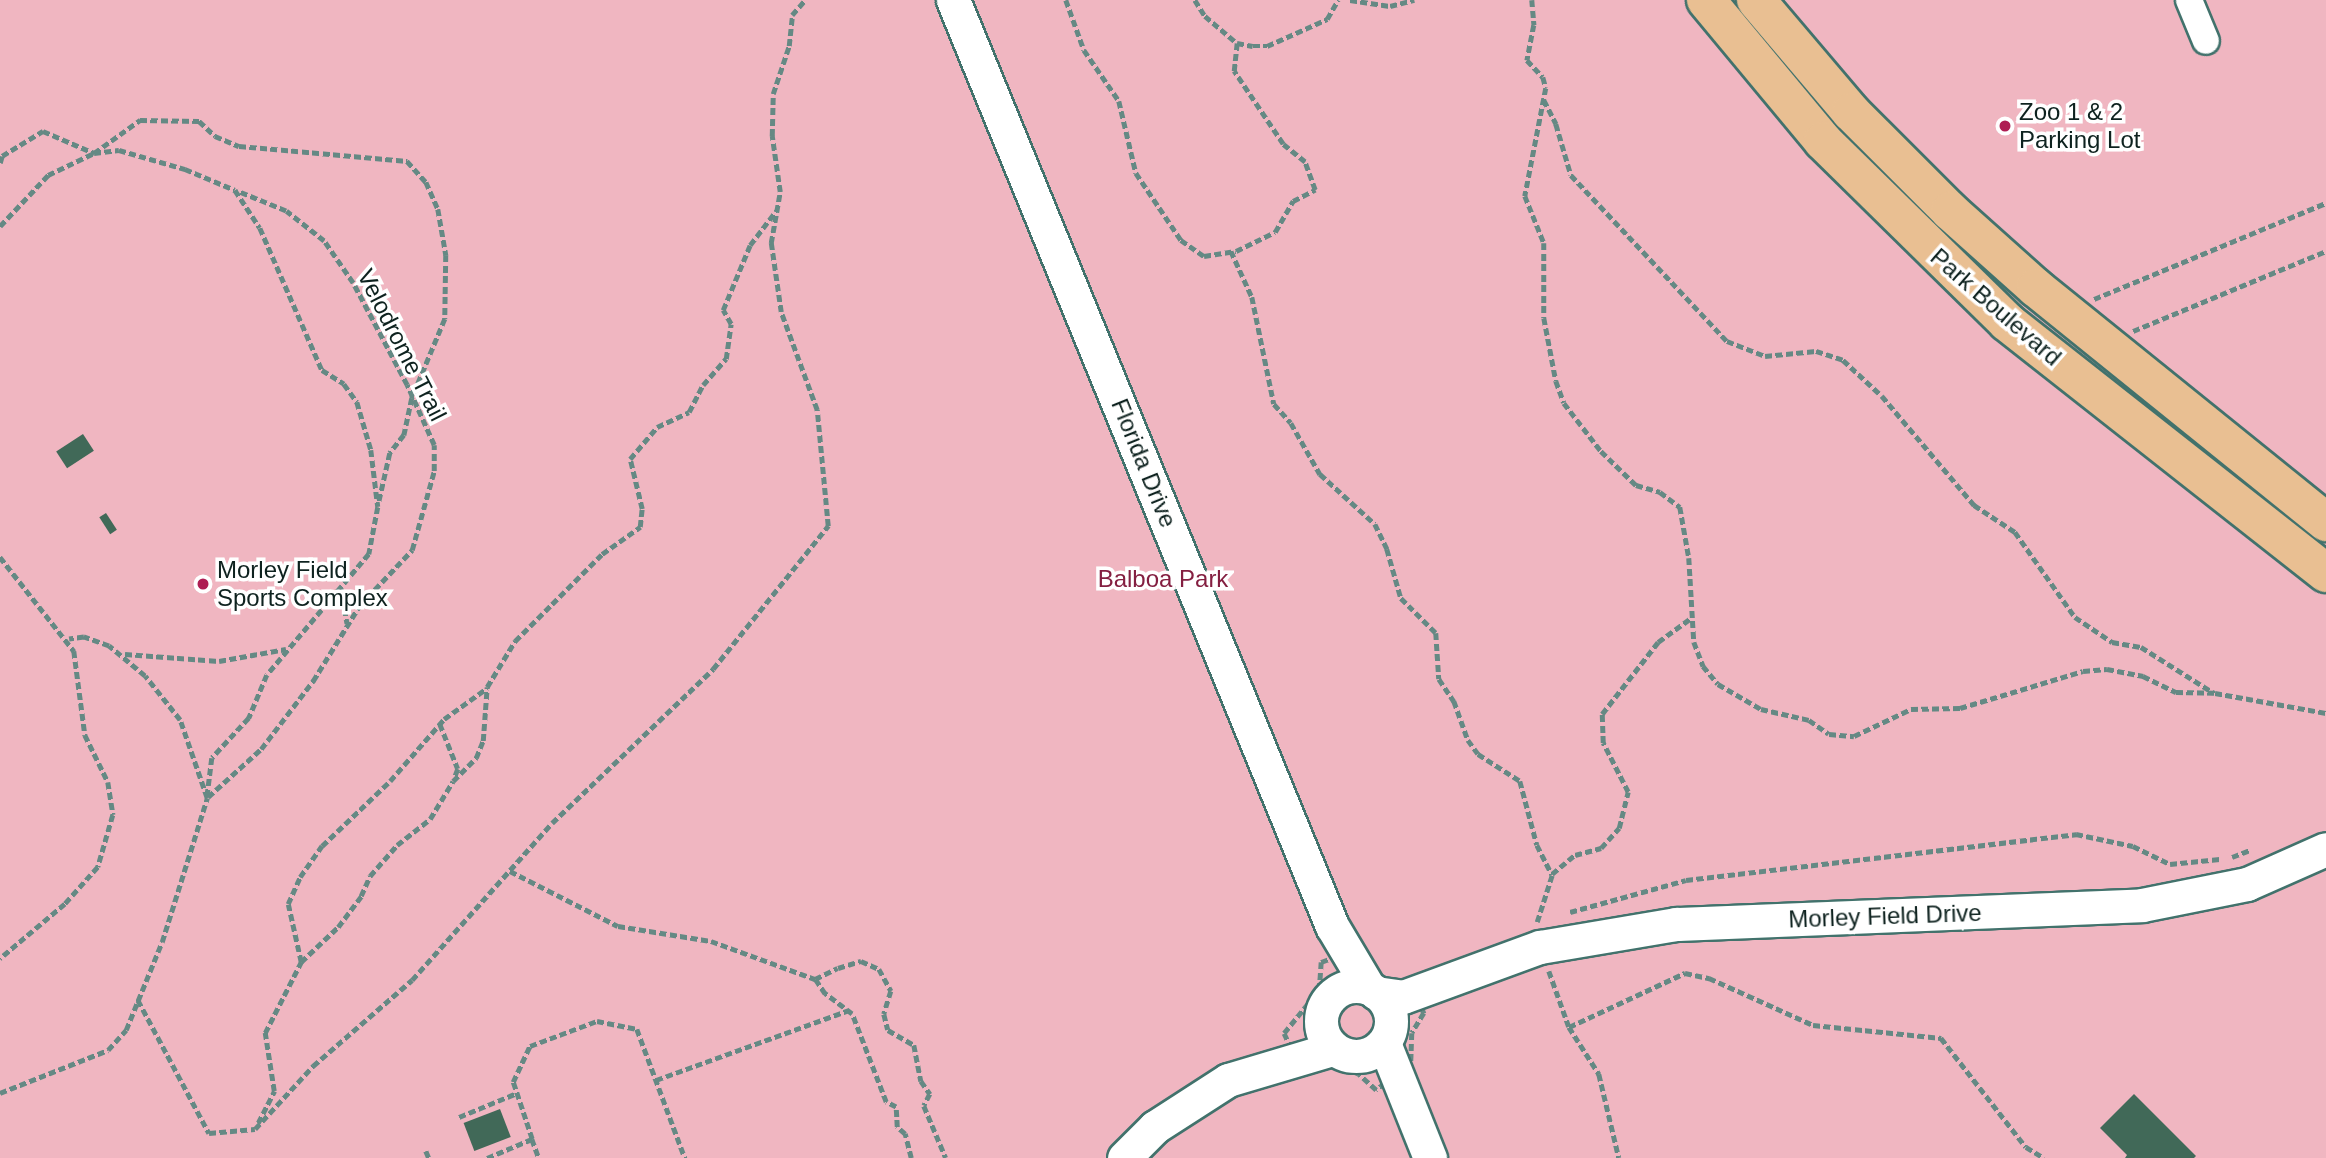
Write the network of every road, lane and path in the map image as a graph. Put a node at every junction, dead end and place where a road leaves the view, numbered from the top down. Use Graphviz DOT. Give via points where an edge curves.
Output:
graph roads {
  1 [pos="805,0"];
  2 [pos="953,0"];
  3 [pos="1066,0"];
  4 [pos="1195,0"];
  5 [pos="1338,0"];
  6 [pos="1350,0"];
  7 [pos="1414,0"];
  8 [pos="1532,0"];
  9 [pos="1706,0"];
  10 [pos="1756,0"];
  11 [pos="2189,0"];
  12 [pos="2206,41"];
  13 [pos="1237,43"];
  14 [pos="1543,100"];
  15 [pos="94,153"];
  16 [pos="0,163"];
  17 [pos="235,190"];
  18 [pos="2326,203"];
  19 [pos="776,210"];
  20 [pos="0,226"];
  21 [pos="1231,251"];
  22 [pos="2326,251"];
  23 [pos="2090,300"];
  24 [pos="2129,332"];
  25 [pos="412,398"];
  26 [pos="378,507"];
  27 [pos="2326,522"];
  28 [pos="0,557"];
  29 [pos="2326,573"];
  30 [pos="341,587"];
  31 [pos="1691,618"];
  32 [pos="347,623"];
  33 [pos="69,639"];
  34 [pos="287,649"];
  35 [pos="120,654"];
  36 [pos="487,687"];
  37 [pos="2215,693"];
  38 [pos="2326,713"];
  39 [pos="440,724"];
  40 [pos="453,781"];
  41 [pos="207,798"];
  42 [pos="2253,849"];
  43 [pos="2326,849"];
  44 [pos="510,871"];
  45 [pos="1552,874"];
  46 [pos="1559,917"];
  47 [pos="1332,926"];
  48 [pos="1544,935"];
  49 [pos="0,958"];
  50 [pos="1321,961"];
  51 [pos="301,962"];
  52 [pos="815,979"];
  53 [pos="1444,984"];
  54 [pos="1373,990"];
  55 [pos="138,1000"];
  56 [pos="1326,1007"];
  57 [pos="849,1010"];
  58 [pos="1569,1027"];
  59 [pos="1284,1032"];
  60 [pos="1387,1035"];
  61 [pos="1342,1053"];
  62 [pos="1263,1066"];
  63 [pos="656,1080"];
  64 [pos="0,1093"];
  65 [pos="517,1093"];
  66 [pos="1413,1114"];
  67 [pos="459,1117"];
  68 [pos="255,1129"];
  69 [pos="531,1139"];
  70 [pos="426,1151"];
  71 [pos="429,1158"];
  72 [pos="487,1158"];
  73 [pos="539,1158"];
  74 [pos="685,1158"];
  75 [pos="911,1158"];
  76 [pos="946,1158"];
  77 [pos="1124,1158"];
  78 [pos="1430,1158"];
  79 [pos="1619,1158"];
  80 [pos="2044,1158"];
  1 -- 19 [label="path" via="792,15 789,46 773,94 772,136 780,192"];
  2 -- 47 [label="street, Florida Drive"];
  3 -- 21 [label="path" via="1084,50 1119,101 1125,138 1146,191 1155,195 1188,247 1209,257"];
  4 -- 13 [label="path" via="1205,16"];
  5 -- 13 [label="path" via="1327,19 1267,46"];
  6 -- 7 [label="path" via="1390,6"];
  8 -- 14 [label="path" via="1534,24 1527,60 1543,77"];
  9 -- 29 [label="main road, Park Boulevard" via="1822,141 2007,322"];
  10 -- 27 [label="main road, Park Boulevard" via="1851,112 1950,211 2036,288"];
  11 -- 12 [label="street"];
  13 -- 21 [label="path" via="1234,71 1283,144 1305,162 1315,190 1293,201 1275,232"];
  14 -- 31 [label="path" via="1525,196 1544,243 1544,318 1556,381 1563,403 1601,451 1636,485 1660,492 1680,507 1689,558"];
  14 -- 37 [label="path" via="1556,124 1571,176 1727,341 1765,356 1830,353 1854,368 1974,505 2015,532 2075,617 2112,642 2141,647"];
  15 -- 16 [label="path" via="43,131 2,156"];
  15 -- 17 [label="path, Velodrome Trail" via="119,150 185,169"];
  15 -- 20 [label="path, Velodrome Trail" via="48,175"];
  15 -- 25 [label="path" via="140,120 198,121 215,136 239,146 407,161 426,182 438,209 446,255 445,319"];
  17 -- 25 [label="path, Velodrome Trail" via="286,211 324,241 353,284"];
  17 -- 26 [label="path" via="260,228 317,361 357,402 371,450"];
  18 -- 23 [label="path"];
  19 -- 36 [label="path" via="750,245 723,310 731,324 726,359 702,385 689,412 657,427 631,458 642,509 640,527 602,554 515,641"];
  19 -- 44 [label="path" via="771,243 774,275 791,348 817,410 828,526 713,669 552,823"];
  21 -- 45 [label="path" via="1252,297 1274,404 1291,423 1320,474 1375,524 1388,549 1401,598 1436,634 1439,680 1454,701 1468,740 1478,754 1520,781 1537,845"];
  22 -- 24 [label="path"];
  25 -- 26 [label="path" via="404,435 390,453"];
  25 -- 32 [label="path, Velodrome Trail" via="434,445 434,471 422,522 412,550"];
  26 -- 30 [label="path" via="369,554"];
  28 -- 33 [label="path" via="19,576 44,616"];
  30 -- 32 [label="path"];
  30 -- 34 [label="path"];
  31 -- 37 [label="path" via="1699,654 1718,684 1749,704 1809,720 1829,734 1841,736 1854,736 1911,709 1960,708 2083,671 2119,670 2176,692"];
  31 -- 45 [label="path" via="1658,642 1602,715 1603,743 1628,792 1619,828 1601,848 1575,855"];
  32 -- 41 [label="path, Velodrome Trail" via="313,681 261,749"];
  33 -- 35 [label="path" via="84,637"];
  33 -- 49 [label="path" via="85,735 112,797 109,838 98,867 84,885"];
  34 -- 35 [label="path" via="219,661"];
  34 -- 41 [label="path" via="267,675 249,718 212,758"];
  35 -- 41 [label="path" via="145,676 180,720"];
  36 -- 39 [label="path"];
  36 -- 40 [label="path" via="483,741 477,758"];
  37 -- 38 [label="path"];
  39 -- 40 [label="path" via="458,769"];
  39 -- 51 [label="path" via="322,846 300,877 288,904"];
  40 -- 51 [label="path" via="430,819 397,845 370,876 338,927"];
  41 -- 55 [label="path" via="162,942"];
  42 -- 46 [label="path" via="2229,858 2170,864 2133,846 2076,834 1686,880"];
  43 -- 48 [label="street, Morley Field Drive" via="2247,884 2142,905"];
  44 -- 52 [label="path" via="618,926 711,941"];
  44 -- 68 [label="path" via="412,980 313,1066"];
  45 -- 48 [label="path" via="1536,914 1537,928"];
  47 -- 54 [label="street, Florida Drive"];
  47 -- 56 [label="street, Florida Drive"];
  48 -- 53 [label="street, Morley Field Drive"];
  48 -- 58 [label="path"];
  50 -- 59 [label="path" via="1319,990"];
  51 -- 68 [label="path" via="265,1033 274,1091"];
  52 -- 57 [label="path" via="825,994"];
  52 -- 76 [label="path" via="861,961 879,968 891,991 884,1014 888,1030 914,1045 921,1081 930,1094 924,1106"];
  53 -- 54 [label="street, Morley Field Drive" via="1403,997"];
  53 -- 60 [label="street, Morley Field Drive"];
  54 -- 56 [label="street" via="1356,985"];
  54 -- 60 [label="street" via="1383,998"];
  55 -- 64 [label="path" via="126,1030 108,1050"];
  55 -- 68 [label="path" via="209,1133"];
  56 -- 61 [label="street" via="1320,1027"];
  56 -- 62 [label="street"];
  57 -- 63 [label="path"];
  57 -- 75 [label="path" via="886,1102 896,1107 897,1127 905,1134"];
  58 -- 79 [label="path" via="1600,1074"];
  58 -- 80 [label="path" via="1685,973 1709,978 1814,1025 1941,1038 2026,1147"];
  60 -- 61 [label="street" via="1364,1055"];
  60 -- 66 [label="street"];
  61 -- 62 [label="street"];
  61 -- 66 [label="street" via="1375,1068"];
  62 -- 77 [label="street" via="1228,1080 1155,1127"];
  63 -- 65 [label="path" via="637,1029 597,1021 530,1046 513,1082"];
  63 -- 74 [label="path"];
  65 -- 67 [label="path"];
  65 -- 69 [label="path"];
  66 -- 78 [label="street"];
  69 -- 72 [label="path"];
  69 -- 73 [label="path"];
  70 -- 71 [label="path"];
}
